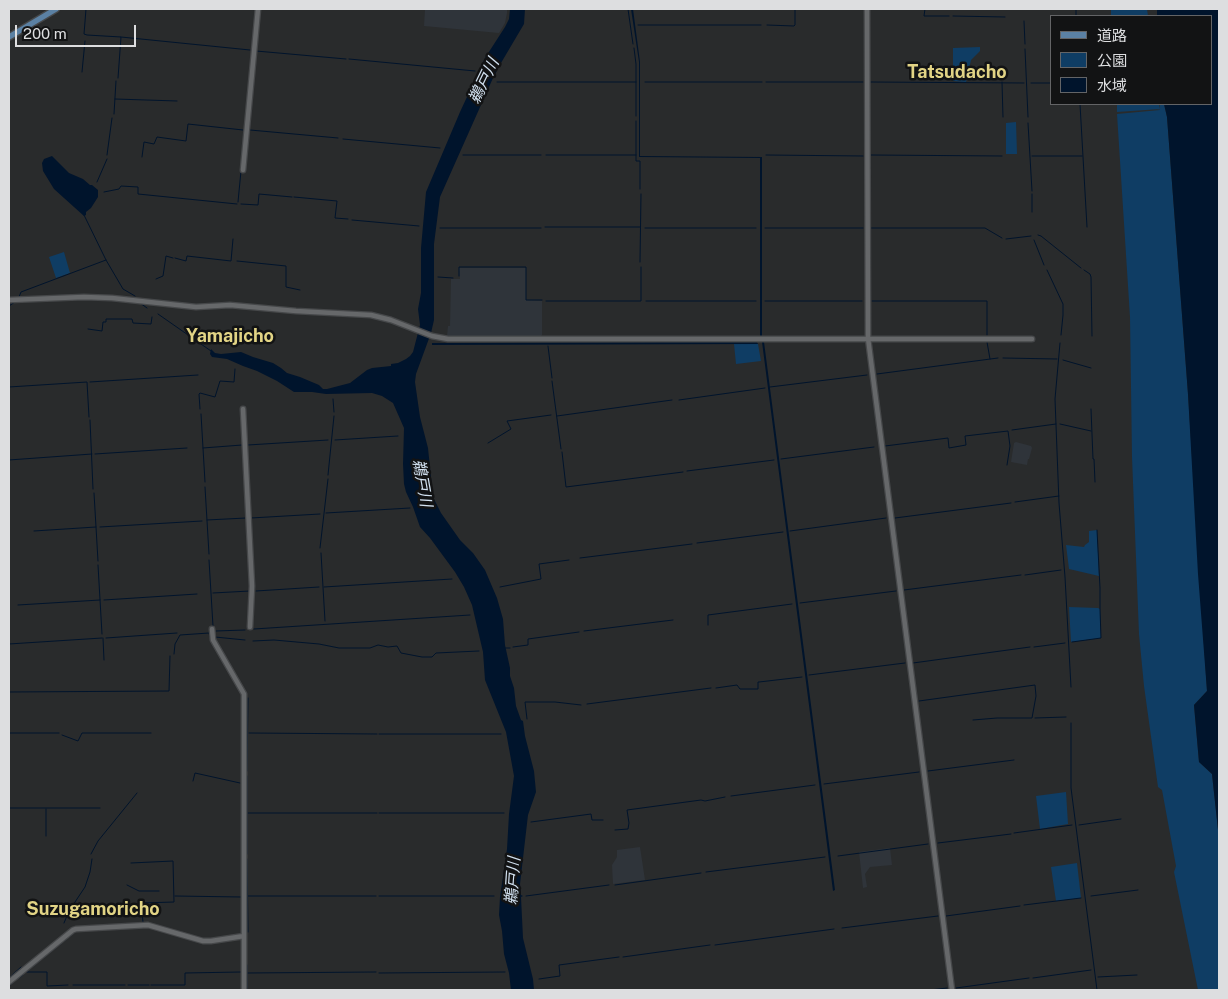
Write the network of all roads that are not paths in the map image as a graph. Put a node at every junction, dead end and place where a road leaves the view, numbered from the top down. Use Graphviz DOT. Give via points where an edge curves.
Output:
graph roads {
  1 [pos="56,9"];
  2 [pos="258,9"];
  3 [pos="867,9"];
  4 [pos="9,37"];
  5 [pos="243,170"];
  6 [pos="9,300"];
  7 [pos="868,338"];
  8 [pos="1032,339"];
  9 [pos="243,409"];
  10 [pos="250,627"];
  11 [pos="212,629"];
  12 [pos="244,936"];
  13 [pos="9,982"];
  14 [pos="244,990"];
  15 [pos="952,990"];
  1 -- 4 [label="main road"];
  2 -- 5 [label="street"];
  3 -- 7 [label="street"];
  6 -- 7 [label="street" via="112,298 196,307 230,305 372,315 438,338 457,339"];
  7 -- 8 [label="street"];
  7 -- 15 [label="street"];
  9 -- 10 [label="street" via="252,586"];
  11 -- 12 [label="street" via="213,640 244,694"];
  12 -- 13 [label="street" via="211,941 196,940 148,925 76,928"];
  12 -- 14 [label="street"];
}
